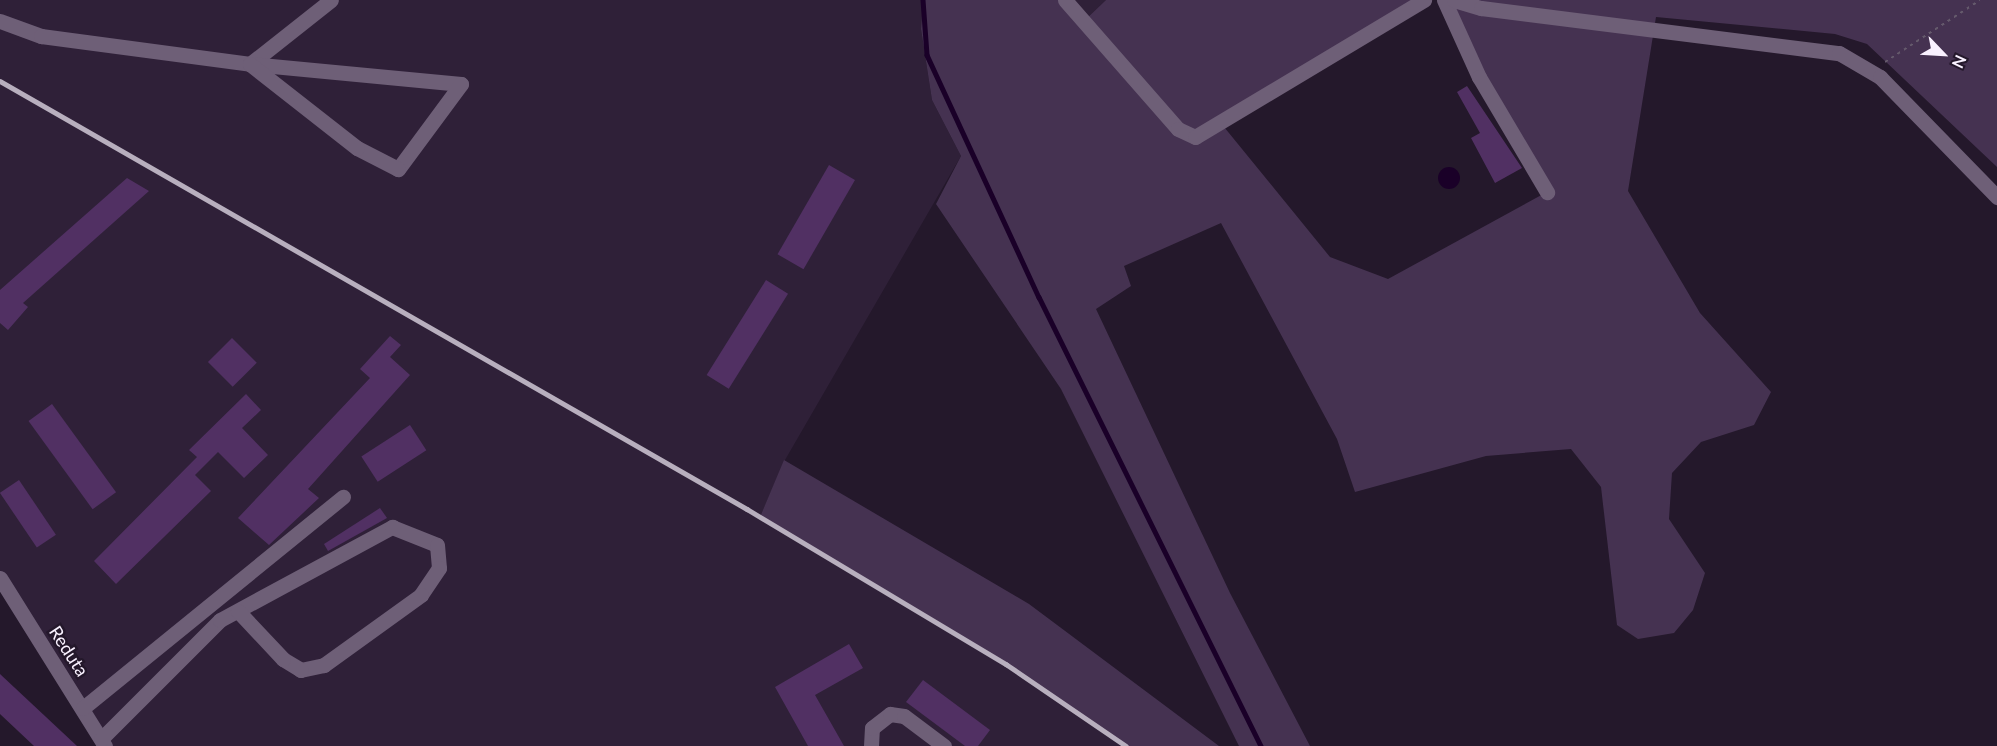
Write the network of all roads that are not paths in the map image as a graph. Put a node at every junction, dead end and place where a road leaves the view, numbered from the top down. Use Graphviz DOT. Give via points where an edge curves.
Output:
graph roads {
  1 [pos="331,0"];
  2 [pos="1065,0"];
  3 [pos="1424,0"];
  4 [pos="1444,0"];
  5 [pos="1454,0"];
  6 [pos="0,21"];
  7 [pos="250,64"];
  8 [pos="1547,192"];
  9 [pos="1997,197"];
  10 [pos="343,497"];
  11 [pos="0,578"];
  12 [pos="238,611"];
  13 [pos="83,708"];
  14 [pos="103,743"];
  15 [pos="871,746"];
  16 [pos="944,746"];
  1 -- 7 [label="street"];
  2 -- 3 [label="street" via="1178,129 1195,137"];
  4 -- 8 [label="street" via="1479,77"];
  5 -- 9 [label="street" via="1481,8 1839,53 1870,70"];
  6 -- 7 [label="street" via="41,36"];
  7 -- 7 [label="street" via="357,148 398,169 461,84"];
  10 -- 13 [label="street"];
  11 -- 13 [label="street, Reduta"];
  12 -- 12 [label="street" via="283,659 301,670 324,664 421,595 439,568 436,545 392,527"];
  12 -- 14 [label="street" via="220,620"];
  13 -- 14 [label="street, Reduta"];
  15 -- 16 [label="street" via="872,728 890,714 904,716"];
}
